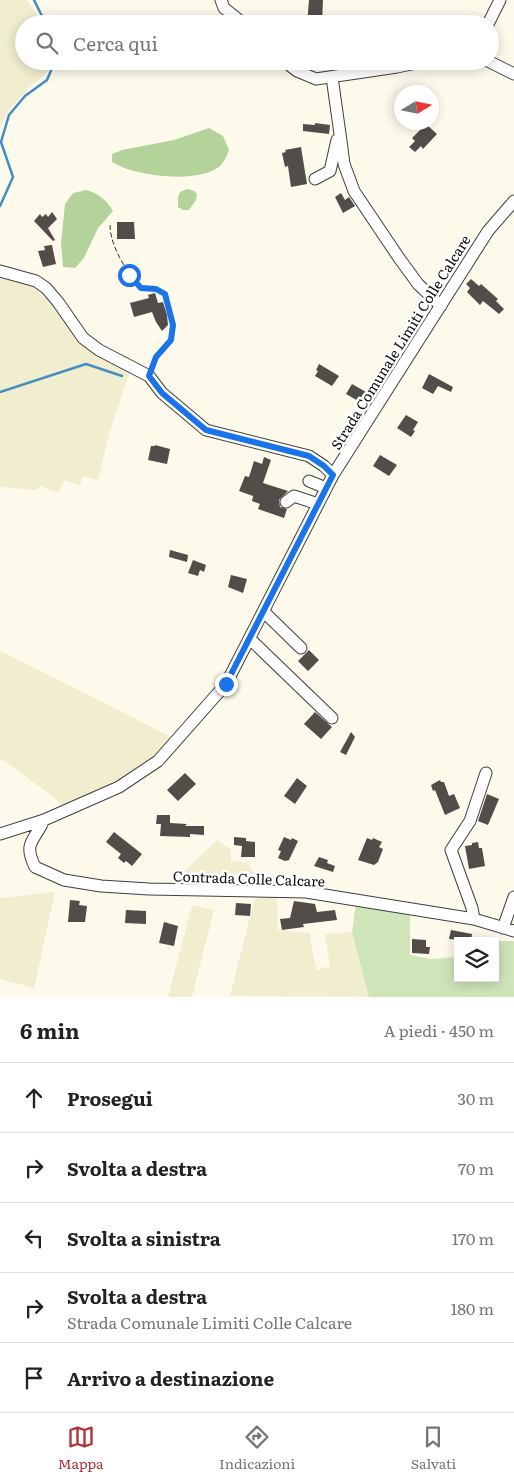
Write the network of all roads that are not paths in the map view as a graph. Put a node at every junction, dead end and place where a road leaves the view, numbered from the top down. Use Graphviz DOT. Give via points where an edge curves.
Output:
graph roads {
  1 [pos="221,0"];
  2 [pos="500,0"];
  3 [pos="233,15"];
  4 [pos="492,15"];
  5 [pos="499,68"];
  6 [pos="296,70"];
  7 [pos="378,70"];
  8 [pos="514,74"];
  9 [pos="332,77"];
  10 [pos="341,141"];
  11 [pos="315,179"];
  12 [pos="514,201"];
  13 [pos="0,271"];
  14 [pos="441,306"];
  15 [pos="333,475"];
  16 [pos="309,481"];
  17 [pos="326,488"];
  18 [pos="286,502"];
  19 [pos="318,504"];
  20 [pos="264,612"];
  21 [pos="250,639"];
  22 [pos="301,648"];
  23 [pos="332,718"];
  24 [pos="486,773"];
  25 [pos="44,820"];
  26 [pos="0,834"];
  27 [pos="514,896"];
  28 [pos="474,919"];
  29 [pos="509,929"];
  1 -- 3 [label="street" via="224,8"];
  2 -- 4 [label="street"];
  5 -- 8 [label="street"];
  6 -- 9 [label="street" via="316,79"];
  7 -- 9 [label="street"];
  9 -- 10 [label="street"];
  10 -- 11 [label="street" via="337,140 330,171"];
  10 -- 14 [label="street" via="344,164 354,191 418,284"];
  12 -- 14 [label="street, Strada Comunale Limiti Colle Calcare" via="488,232"];
  13 -- 15 [label="street" via="36,280 58,302 83,338 149,376 162,393 206,430 309,456"];
  14 -- 15 [label="street, Strada Comunale Limiti Colle Calcare"];
  15 -- 17 [label="street, Strada Comunale Limiti Colle Calcare"];
  16 -- 17 [label="street"];
  17 -- 19 [label="street, Strada Comunale Limiti Colle Calcare"];
  18 -- 19 [label="street" via="294,496"];
  19 -- 20 [label="street, Strada Comunale Limiti Colle Calcare"];
  20 -- 21 [label="street, Strada Comunale Limiti Colle Calcare"];
  20 -- 22 [label="street"];
  21 -- 23 [label="street"];
  21 -- 25 [label="street, Strada Comunale Limiti Colle Calcare" via="226,684 158,762 119,787"];
  24 -- 28 [label="street" via="470,821 451,850"];
  25 -- 26 [label="street, Strada Comunale Limiti Colle Calcare"];
  25 -- 28 [label="street, Contrada Colle Calcare" via="29,845 29,855 35,867 64,880 148,889 306,892"];
  27 -- 29 [label="street"];
  28 -- 29 [label="street, Contrada Colle Calcare"];
}
